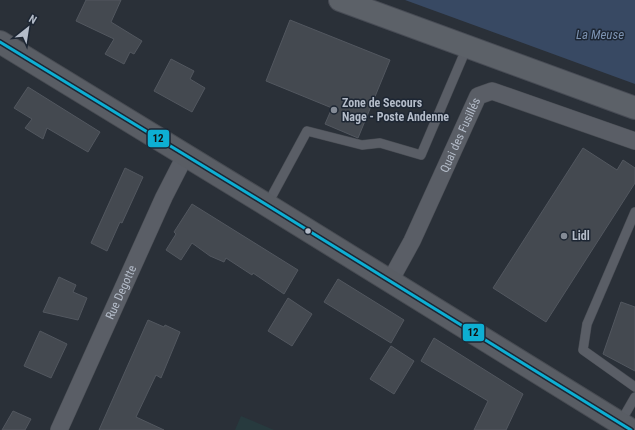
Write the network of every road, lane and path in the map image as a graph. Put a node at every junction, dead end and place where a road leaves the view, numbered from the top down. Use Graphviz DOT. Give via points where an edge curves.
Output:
graph roads {
  1 [pos="340,0"];
  2 [pos="0,42"];
  3 [pos="467,47"];
  4 [pos="635,108"];
  5 [pos="635,141"];
  6 [pos="185,156"];
  7 [pos="267,205"];
  8 [pos="635,212"];
  9 [pos="390,281"];
  10 [pos="635,386"];
  11 [pos="635,397"];
  12 [pos="626,427"];
  13 [pos="59,430"];
  1 -- 3 [label="main road"];
  2 -- 6 [label="main road"];
  3 -- 4 [label="main road"];
  3 -- 7 [label="lane" via="421,155 380,143 362,145 306,131"];
  5 -- 9 [label="street, Quai des Fusillés" via="492,91 478,96 412,241"];
  6 -- 7 [label="main road"];
  6 -- 13 [label="street, Rue Degotte"];
  7 -- 9 [label="main road"];
  8 -- 10 [label="lane" via="588,324 583,350"];
  9 -- 12 [label="main road"];
  11 -- 12 [label="lane"];
}
